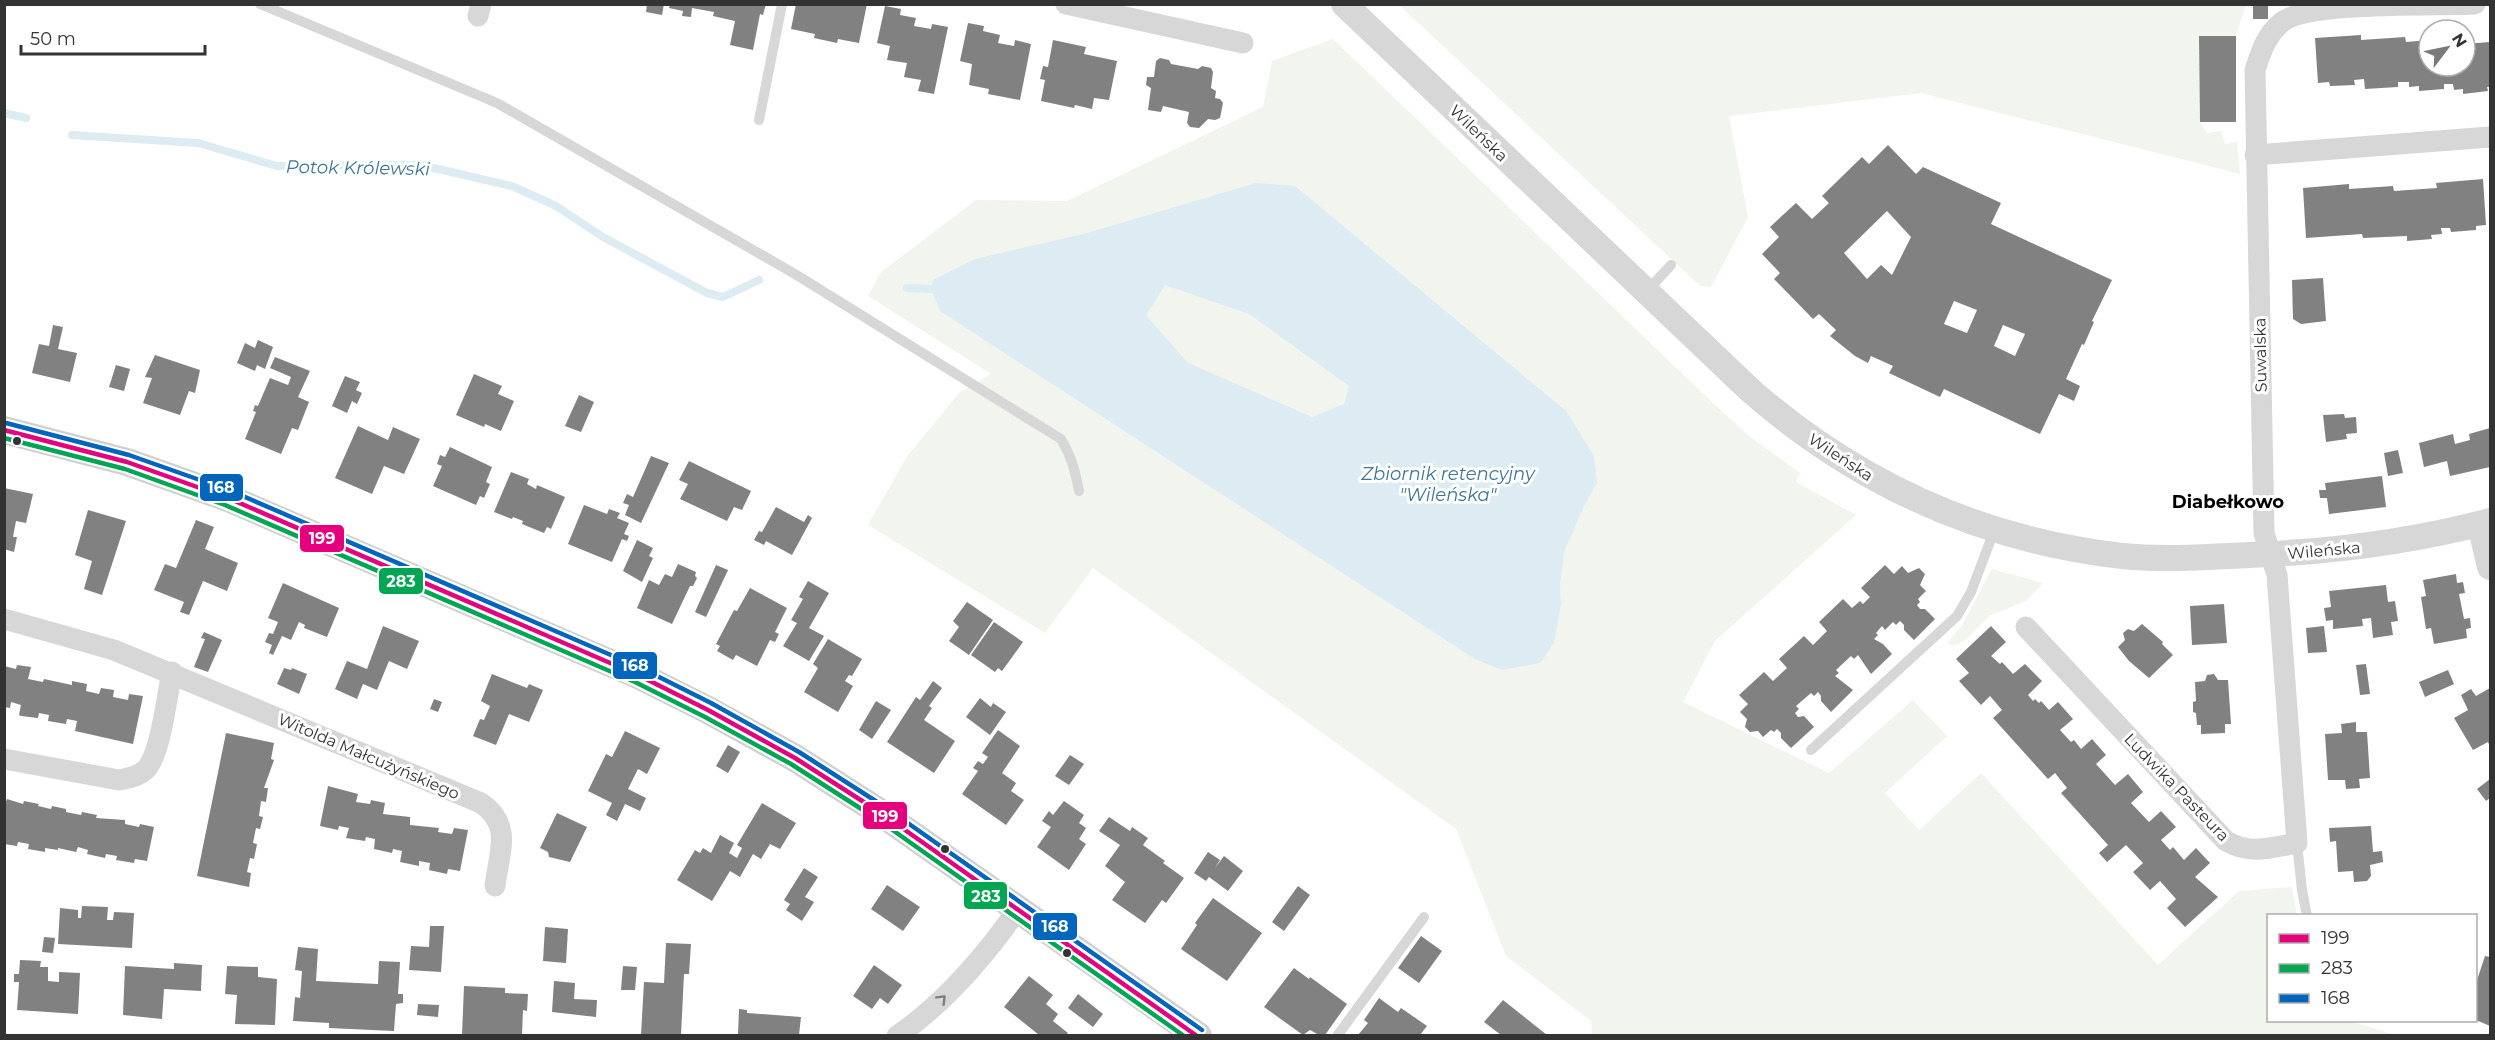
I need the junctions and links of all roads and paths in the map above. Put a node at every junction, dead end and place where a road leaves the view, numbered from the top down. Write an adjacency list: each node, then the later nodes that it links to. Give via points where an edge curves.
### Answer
1 (260, 4): 13 (lane, via 497,103 795,274 1061,439 1076,469)
2 (782, 4): 7 (lane)
3 (1066, 4): 6 (street)
4 (1344, 4): 11 (street, Wileńska)
5 (2475, 4): 9 (street, Suwalska, via 2336,8 2304,12 2282,22 2265,41 2255,70)
6 (1243, 43)
7 (759, 120)
8 (2490, 137): 9 (street)
9 (2255, 154): 16 (street, Suwalska, via 2264,533)
10 (1671, 266): 11 (lane)
11 (1646, 292): 15 (street, Wileńska, via 1774,411 1840,458 1906,495)
12 (4, 430): 25 (main road, via 127,462 228,498 638,675 795,758)
13 (1078, 491)
14 (2485, 523): 16 (street, Wileńska, via 2411,540); 17 (street)
15 (1994, 531): 16 (street, Wileńska, via 2124,556); 21 (lane, via 1971,592 1957,616)
16 (2271, 554): 23 (street, via 2277,575)
17 (2490, 567)
18 (4, 619): 20 (street, Witolda Małcużyńskiego, via 114,650)
19 (2026, 627): 23 (street, Ludwika Pasteura, via 2226,841 2248,850)
20 (172, 672): 22 (street, via 155,752 147,769 134,777 119,780); 24 (street, Witolda Małcużyńskiego, via 481,803 493,811 502,830)
21 (1811, 750)
22 (4, 759)
23 (2297, 843): 26 (lane)
24 (495, 886)
25 (1018, 909): 28 (street, one-way to 25, via 952,989); 29 (main road)
26 (2307, 914)
27 (1424, 917): 30 (lane)
28 (897, 1035)
29 (1198, 1035)
30 (1337, 1035)

